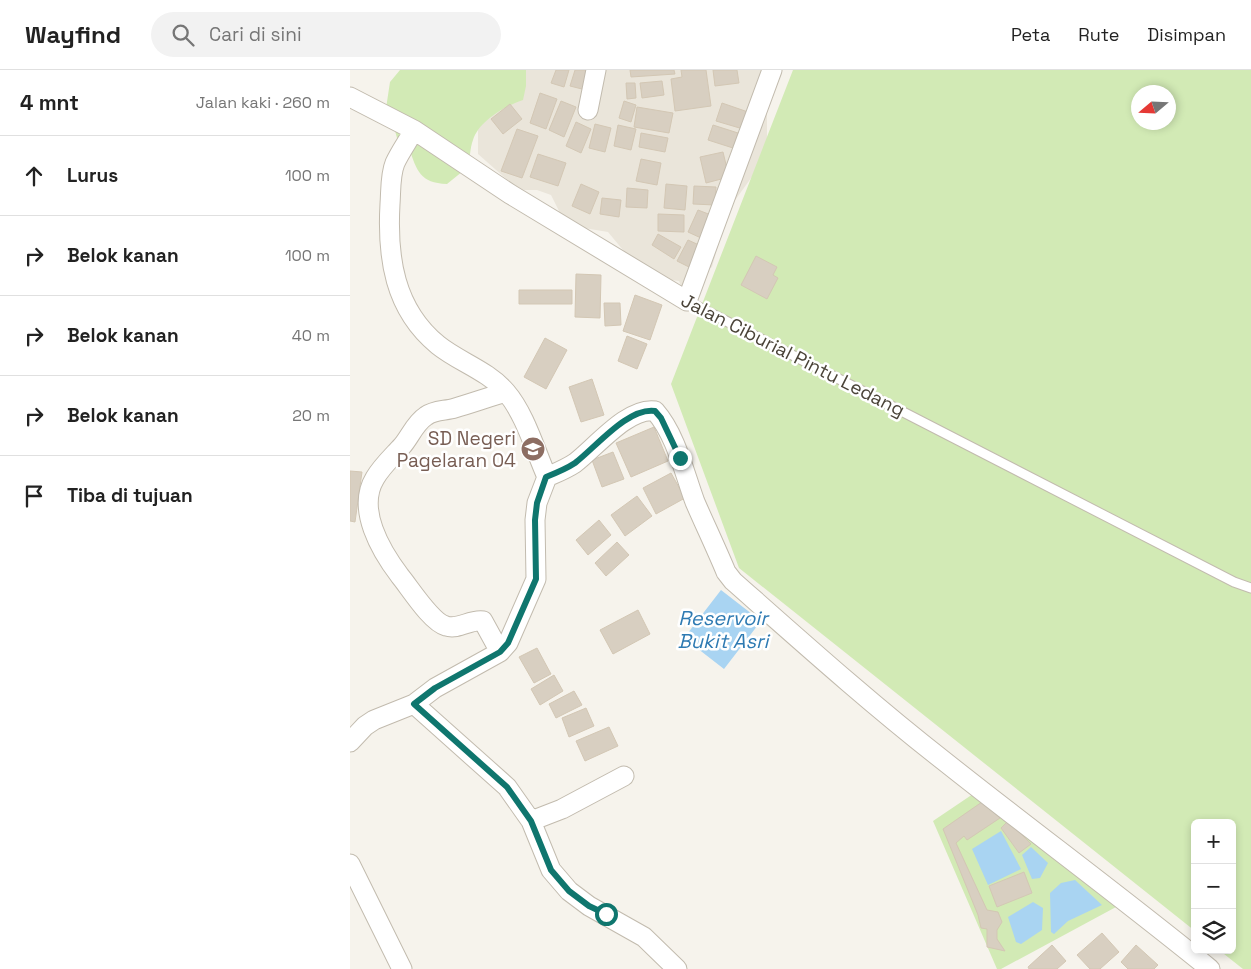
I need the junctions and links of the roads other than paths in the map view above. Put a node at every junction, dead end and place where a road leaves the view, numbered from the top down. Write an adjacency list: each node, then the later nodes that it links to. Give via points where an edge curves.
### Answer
1 (596, 70): 4 (street)
2 (772, 70): 6 (street)
3 (350, 97): 5 (street, Jalan Ciburial Pintu Ledang)
4 (588, 110)
5 (414, 130): 6 (street, Jalan Ciburial Pintu Ledang, via 510,194); 7 (street, via 395,164 390,194 388,236 393,273 403,303 439,346 475,366)
6 (687, 301): 9 (lane, Jalan Ciburial Pintu Ledang)
7 (506, 392): 8 (street, via 521,414); 10 (street, via 436,412 420,420 374,479 368,503 371,526 397,571 430,613 447,627 483,621)
8 (546, 477): 10 (street, via 535,520 536,579 513,632); 18 (street, via 574,463 632,416 646,410 655,411 680,458 726,572 733,581 943,761)
9 (1251, 588)
10 (500, 652): 11 (street, via 435,688)
11 (414, 704): 12 (street, via 374,720); 14 (street, via 507,787)
12 (350, 742)
13 (624, 776): 14 (street)
14 (531, 821): 17 (street, via 551,870 569,891 644,937)
15 (350, 864): 16 (street)
16 (402, 969)
17 (677, 969)
18 (1210, 969)

